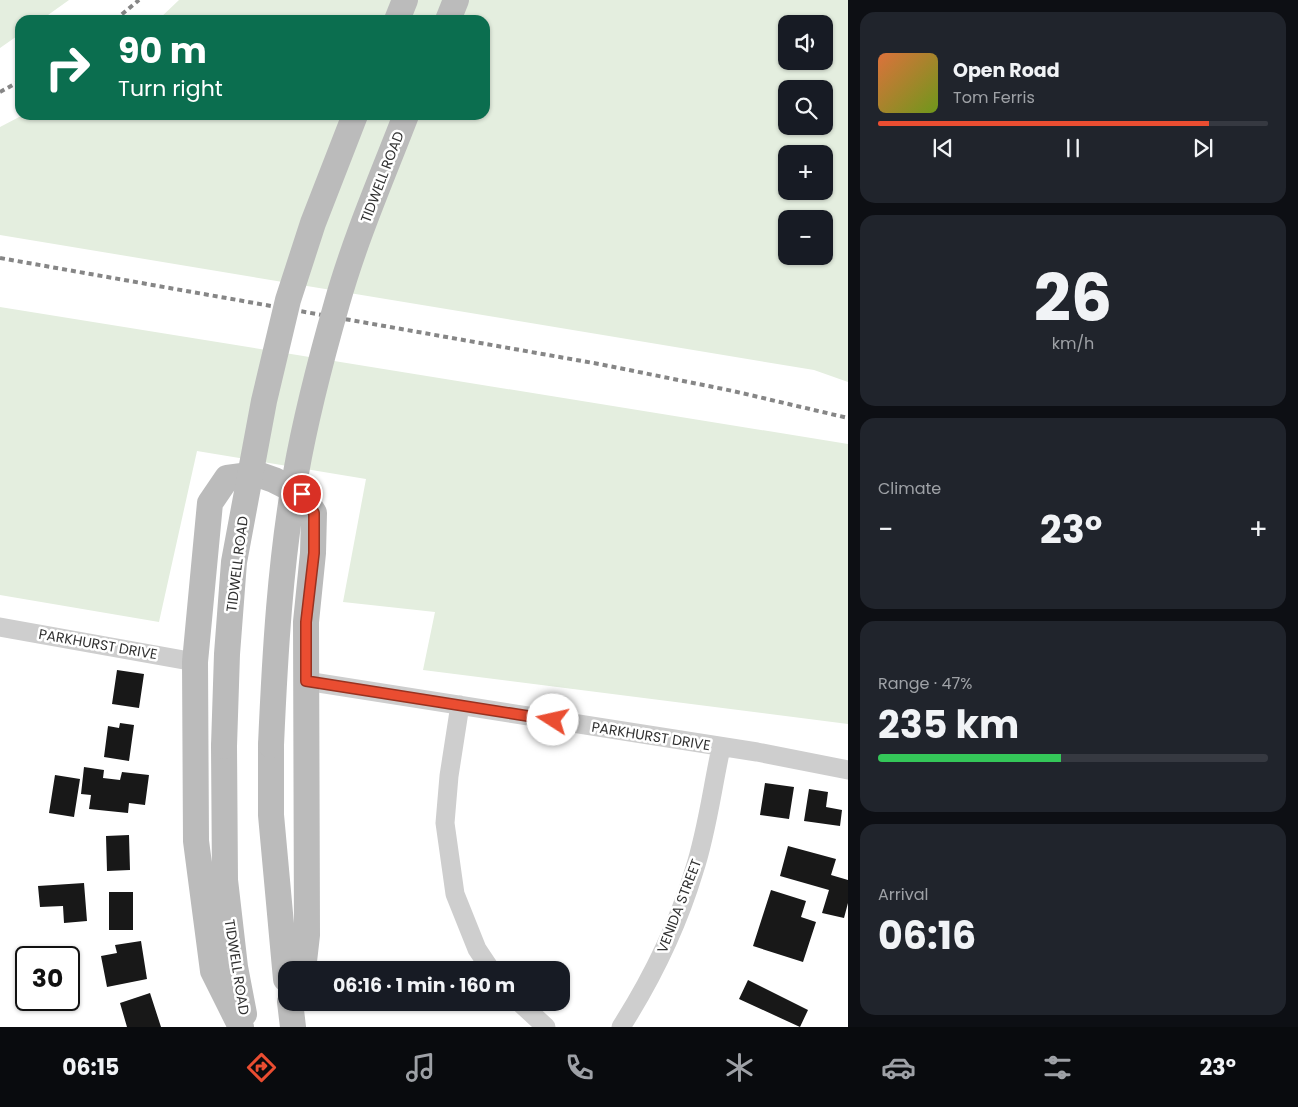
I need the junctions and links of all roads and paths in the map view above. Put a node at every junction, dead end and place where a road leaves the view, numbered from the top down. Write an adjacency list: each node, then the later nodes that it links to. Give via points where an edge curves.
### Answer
1 (405, 0): 3 (main road)
2 (456, 0): 4 (main road)
3 (398, 15)
4 (450, 15)
5 (354, 120): 20 (main road, TIDWELL ROAD, bridge, via 313,223 291,292 264,400 234,562 226,654 226,880 235,967)
6 (404, 120): 13 (main road, TIDWELL ROAD, bridge, via 337,302 298,464 285,548 271,745 271,815)
7 (0, 627): 8 (street, PARKHURST DRIVE)
8 (195, 662): 9 (main road, via 210,503 227,478 257,474 302,494 314,513 314,553 306,622); 19 (main road, via 196,842 213,971)
9 (306, 681): 10 (street, PARKHURST DRIVE); 14 (main road, via 307,935)
10 (460, 704): 11 (street, PARKHURST DRIVE); 15 (street, via 445,823 455,894)
11 (721, 748): 12 (street, PARKHURST DRIVE); 23 (street, VENIDA STREET, via 694,872 655,969)
12 (848, 770)
13 (284, 961)
14 (304, 961)
15 (485, 961)
16 (292, 1011): 21 (main road)
17 (298, 1011): 21 (main road)
18 (528, 1011): 22 (street)
19 (241, 1027)
20 (247, 1027)
21 (295, 1027)
22 (546, 1027)
23 (621, 1027)

